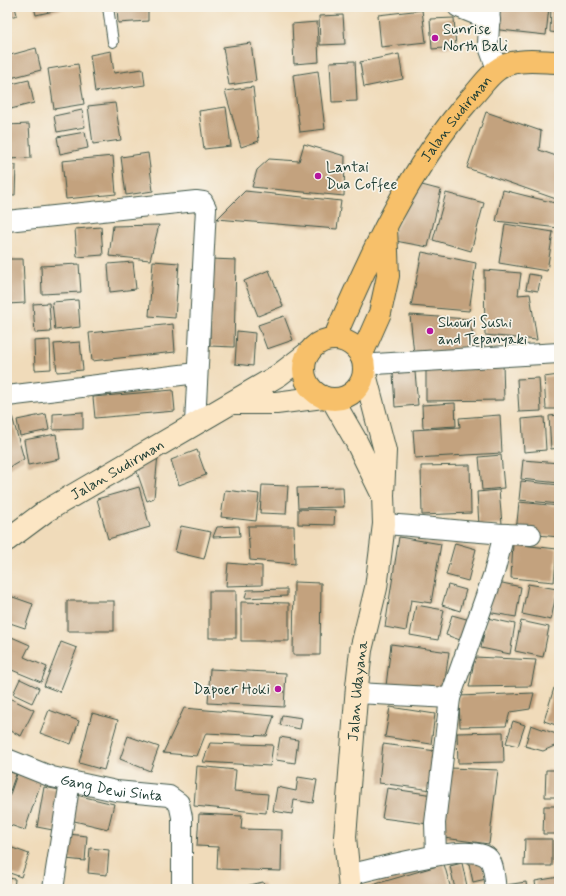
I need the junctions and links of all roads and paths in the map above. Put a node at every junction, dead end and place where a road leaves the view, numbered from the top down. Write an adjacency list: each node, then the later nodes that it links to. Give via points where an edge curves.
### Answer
1 (108, 7): 4 (lane)
2 (458, 7): 3 (street)
3 (490, 13): 6 (street, via 488,44)
4 (113, 42)
5 (559, 62): 6 (main road, Jalan Sudirman, via 517,62)
6 (497, 69): 8 (main road, Jalan Sudirman, via 455,117 423,163)
7 (7, 221): 13 (street, via 203,202 206,208)
8 (386, 226): 9 (main road, Jalan Sudirman); 12 (main road, via 388,276)
9 (334, 339): 10 (main road, via 320,343); 12 (main road, via 345,341 354,347)
10 (309, 352): 15 (main road, via 304,369 305,378 309,386); 16 (street, Jalan Sudirman, via 279,375)
11 (559, 353): 12 (street)
12 (365, 363): 15 (main road, via 362,379 354,391 342,398); 18 (street, Jalan Udayana, via 385,450)
13 (197, 372): 14 (street); 17 (street)
14 (7, 396)
15 (328, 398): 16 (street, via 276,403); 18 (street, Jalan Udayana, via 355,439)
16 (230, 403): 17 (street, Jalan Sudirman)
17 (195, 424): 22 (street, Jalan Sudirman, via 46,512)
18 (383, 495): 19 (street, Jalan Udayana)
19 (384, 524): 20 (street); 23 (street, Jalan Udayana, via 376,588 362,650)
20 (504, 534): 21 (street); 24 (street, via 494,573)
21 (531, 535)
22 (7, 540)
23 (357, 693): 24 (street); 28 (street, Jalan Udayana, via 345,837)
24 (450, 698): 27 (street, via 435,823)
25 (7, 760): 26 (street, Gang Dewi Sinta)
26 (70, 781): 29 (street); 30 (street, Gang Dewi Sinta, via 116,791 169,796 179,803 182,817)
27 (436, 855): 28 (street); 31 (street, via 472,852 483,854 491,863)
28 (349, 882)
29 (53, 889)
30 (184, 889)
31 (496, 889)

